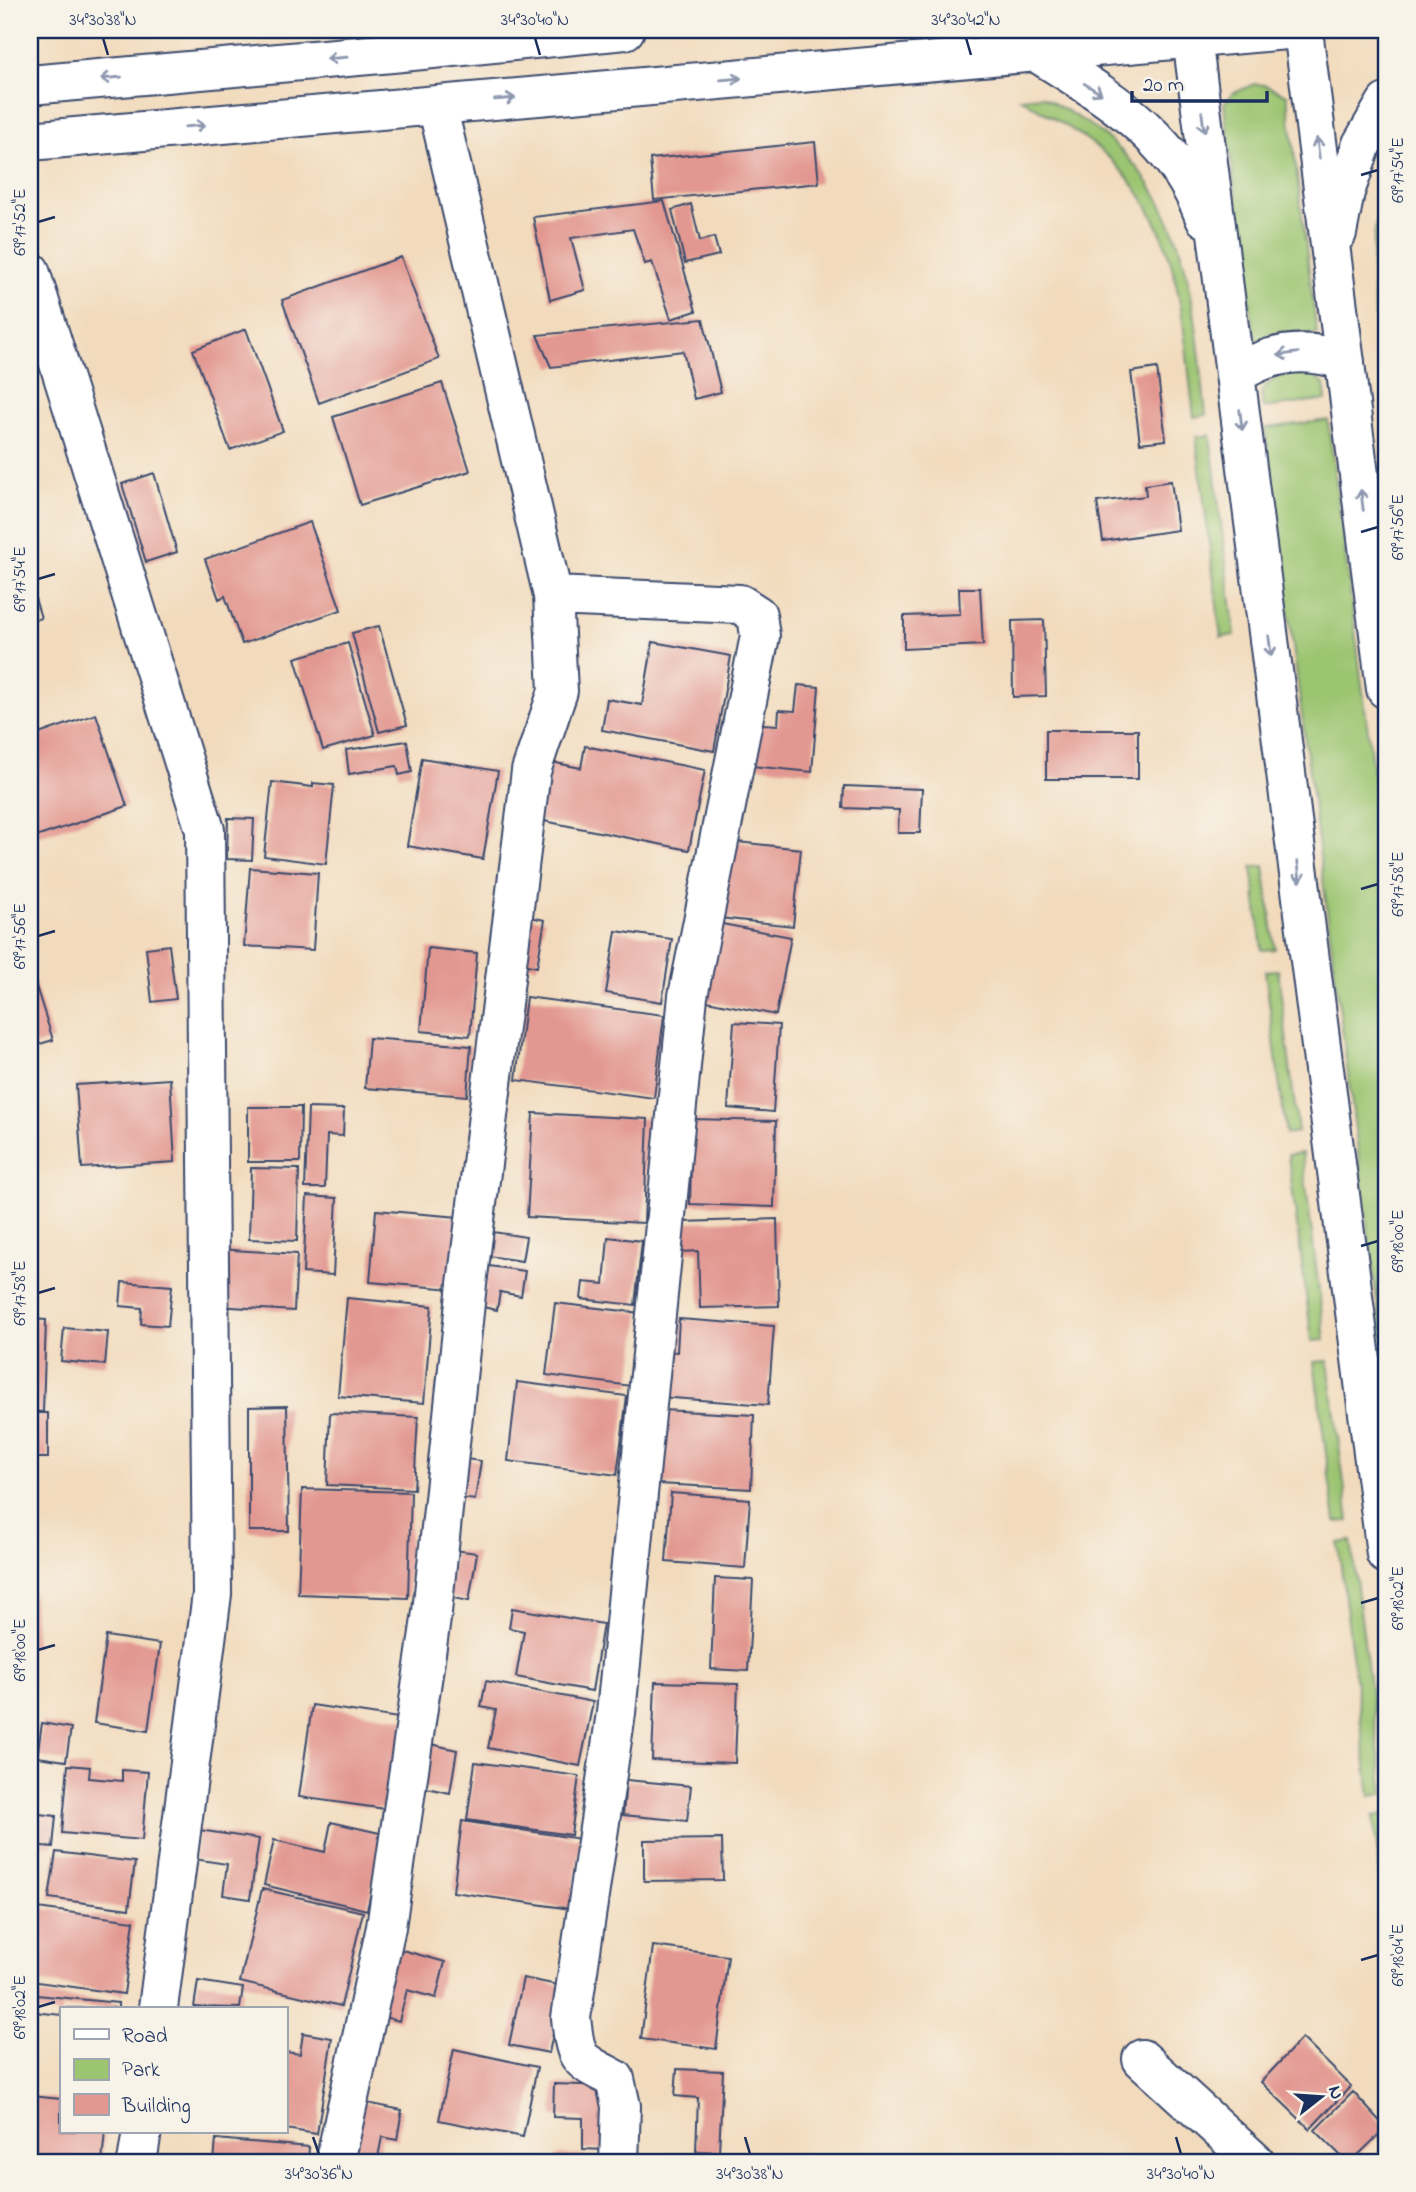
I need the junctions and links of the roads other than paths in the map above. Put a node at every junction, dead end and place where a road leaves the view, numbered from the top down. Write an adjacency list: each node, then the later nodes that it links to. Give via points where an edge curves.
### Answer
1 (625, 30): 5 (street)
2 (1287, 30): 4 (street)
3 (1303, 30): 13 (street, one-way to 3)
4 (1192, 34): 6 (street); 12 (street, one-way to 12)
5 (388, 42): 7 (street, one-way to 7)
6 (1036, 52): 9 (street, one-way to 6); 12 (street, one-way to 12, via 1121,106 1154,136 1197,197)
7 (30, 85)
8 (1386, 103): 13 (street, via 1362,144 1345,192 1335,243)
9 (437, 105): 10 (street, one-way to 9); 16 (street)
10 (30, 141)
11 (30, 271): 19 (street, via 205,831 212,1594)
12 (1223, 280): 15 (street)
13 (1335, 287): 14 (street)
14 (1345, 361): 15 (street, one-way to 15, via 1288,353 1260,360); 17 (street, one-way to 14)
15 (1235, 375): 18 (street, one-way to 18)
16 (553, 596): 23 (street, via 558,691 531,771 467,1284 432,1612 386,1927); 24 (street, via 740,604 757,615 760,636 688,996 616,1713 571,2018 574,2050 584,2063 615,2080 621,2106)
17 (1386, 690)
18 (1386, 1554)
19 (158, 2007)
20 (1142, 2059): 25 (street)
21 (142, 2132): 22 (street)
22 (137, 2162)
23 (335, 2162)
24 (619, 2162)
25 (1255, 2162)

